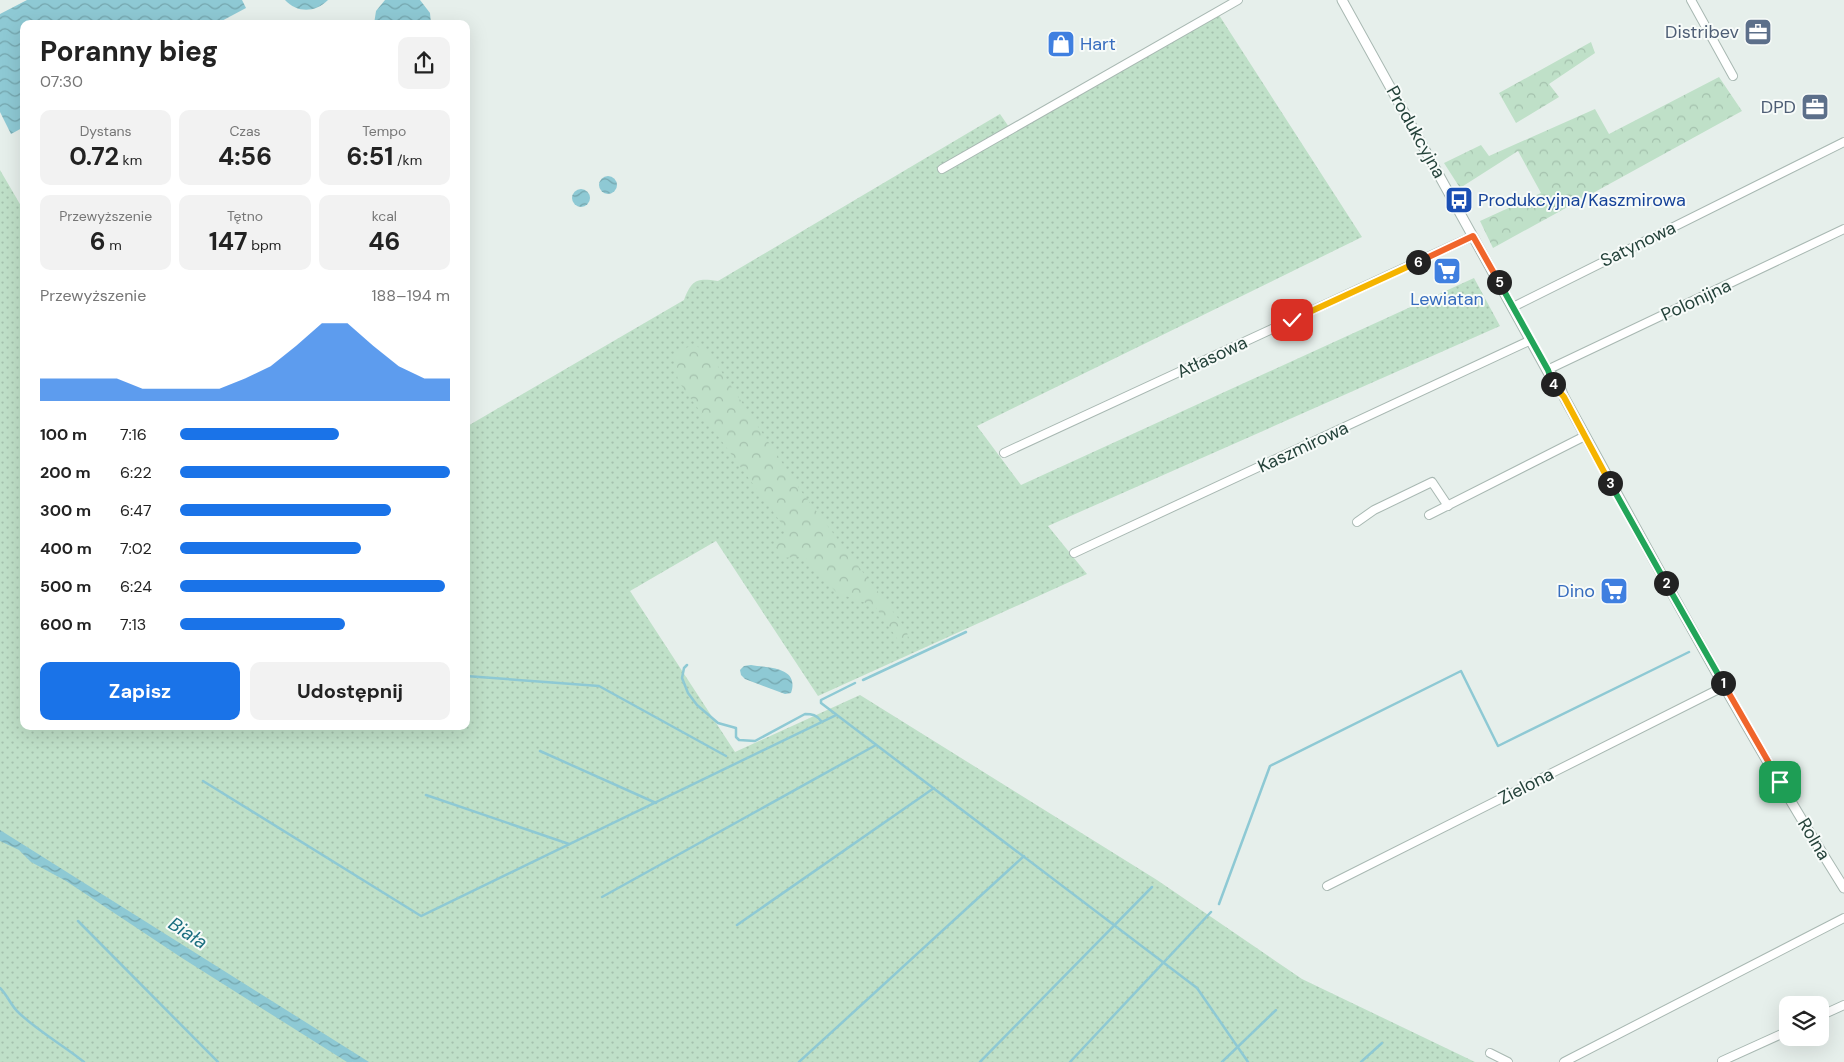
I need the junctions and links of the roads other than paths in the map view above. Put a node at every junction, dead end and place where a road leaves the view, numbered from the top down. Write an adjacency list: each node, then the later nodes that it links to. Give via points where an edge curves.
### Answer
1 (1238, 0): 6 (street)
2 (1342, 0): 8 (street, Produkcyjna)
3 (1691, 0): 4 (street)
4 (1733, 76)
5 (1844, 142): 9 (street, Satynowa)
6 (942, 169)
7 (1844, 229): 11 (street, Polonijna)
8 (1473, 236): 9 (street, Produkcyjna); 13 (street, Atłasowa)
9 (1513, 306): 10 (street, Produkcyjna)
10 (1531, 340): 11 (street, Produkcyjna); 17 (street, Kaszmirowa)
11 (1548, 370): 12 (street, Rolna, via 1557,380)
12 (1585, 436): 14 (street); 18 (street, Rolna)
13 (1004, 453)
14 (1448, 506): 15 (street); 16 (street, via 1432,482 1374,510)
15 (1429, 515)
16 (1357, 522)
17 (1074, 553)
18 (1725, 686): 19 (street, Zielona); 20 (street, Rolna)
19 (1327, 886)
20 (1844, 888)
21 (1844, 918): 28 (street)
22 (1844, 1005): 23 (street)
23 (1829, 1012)
24 (1779, 1035): 26 (street)
25 (1490, 1053): 27 (street)
26 (1722, 1061)
27 (1508, 1062)
28 (1564, 1062)

